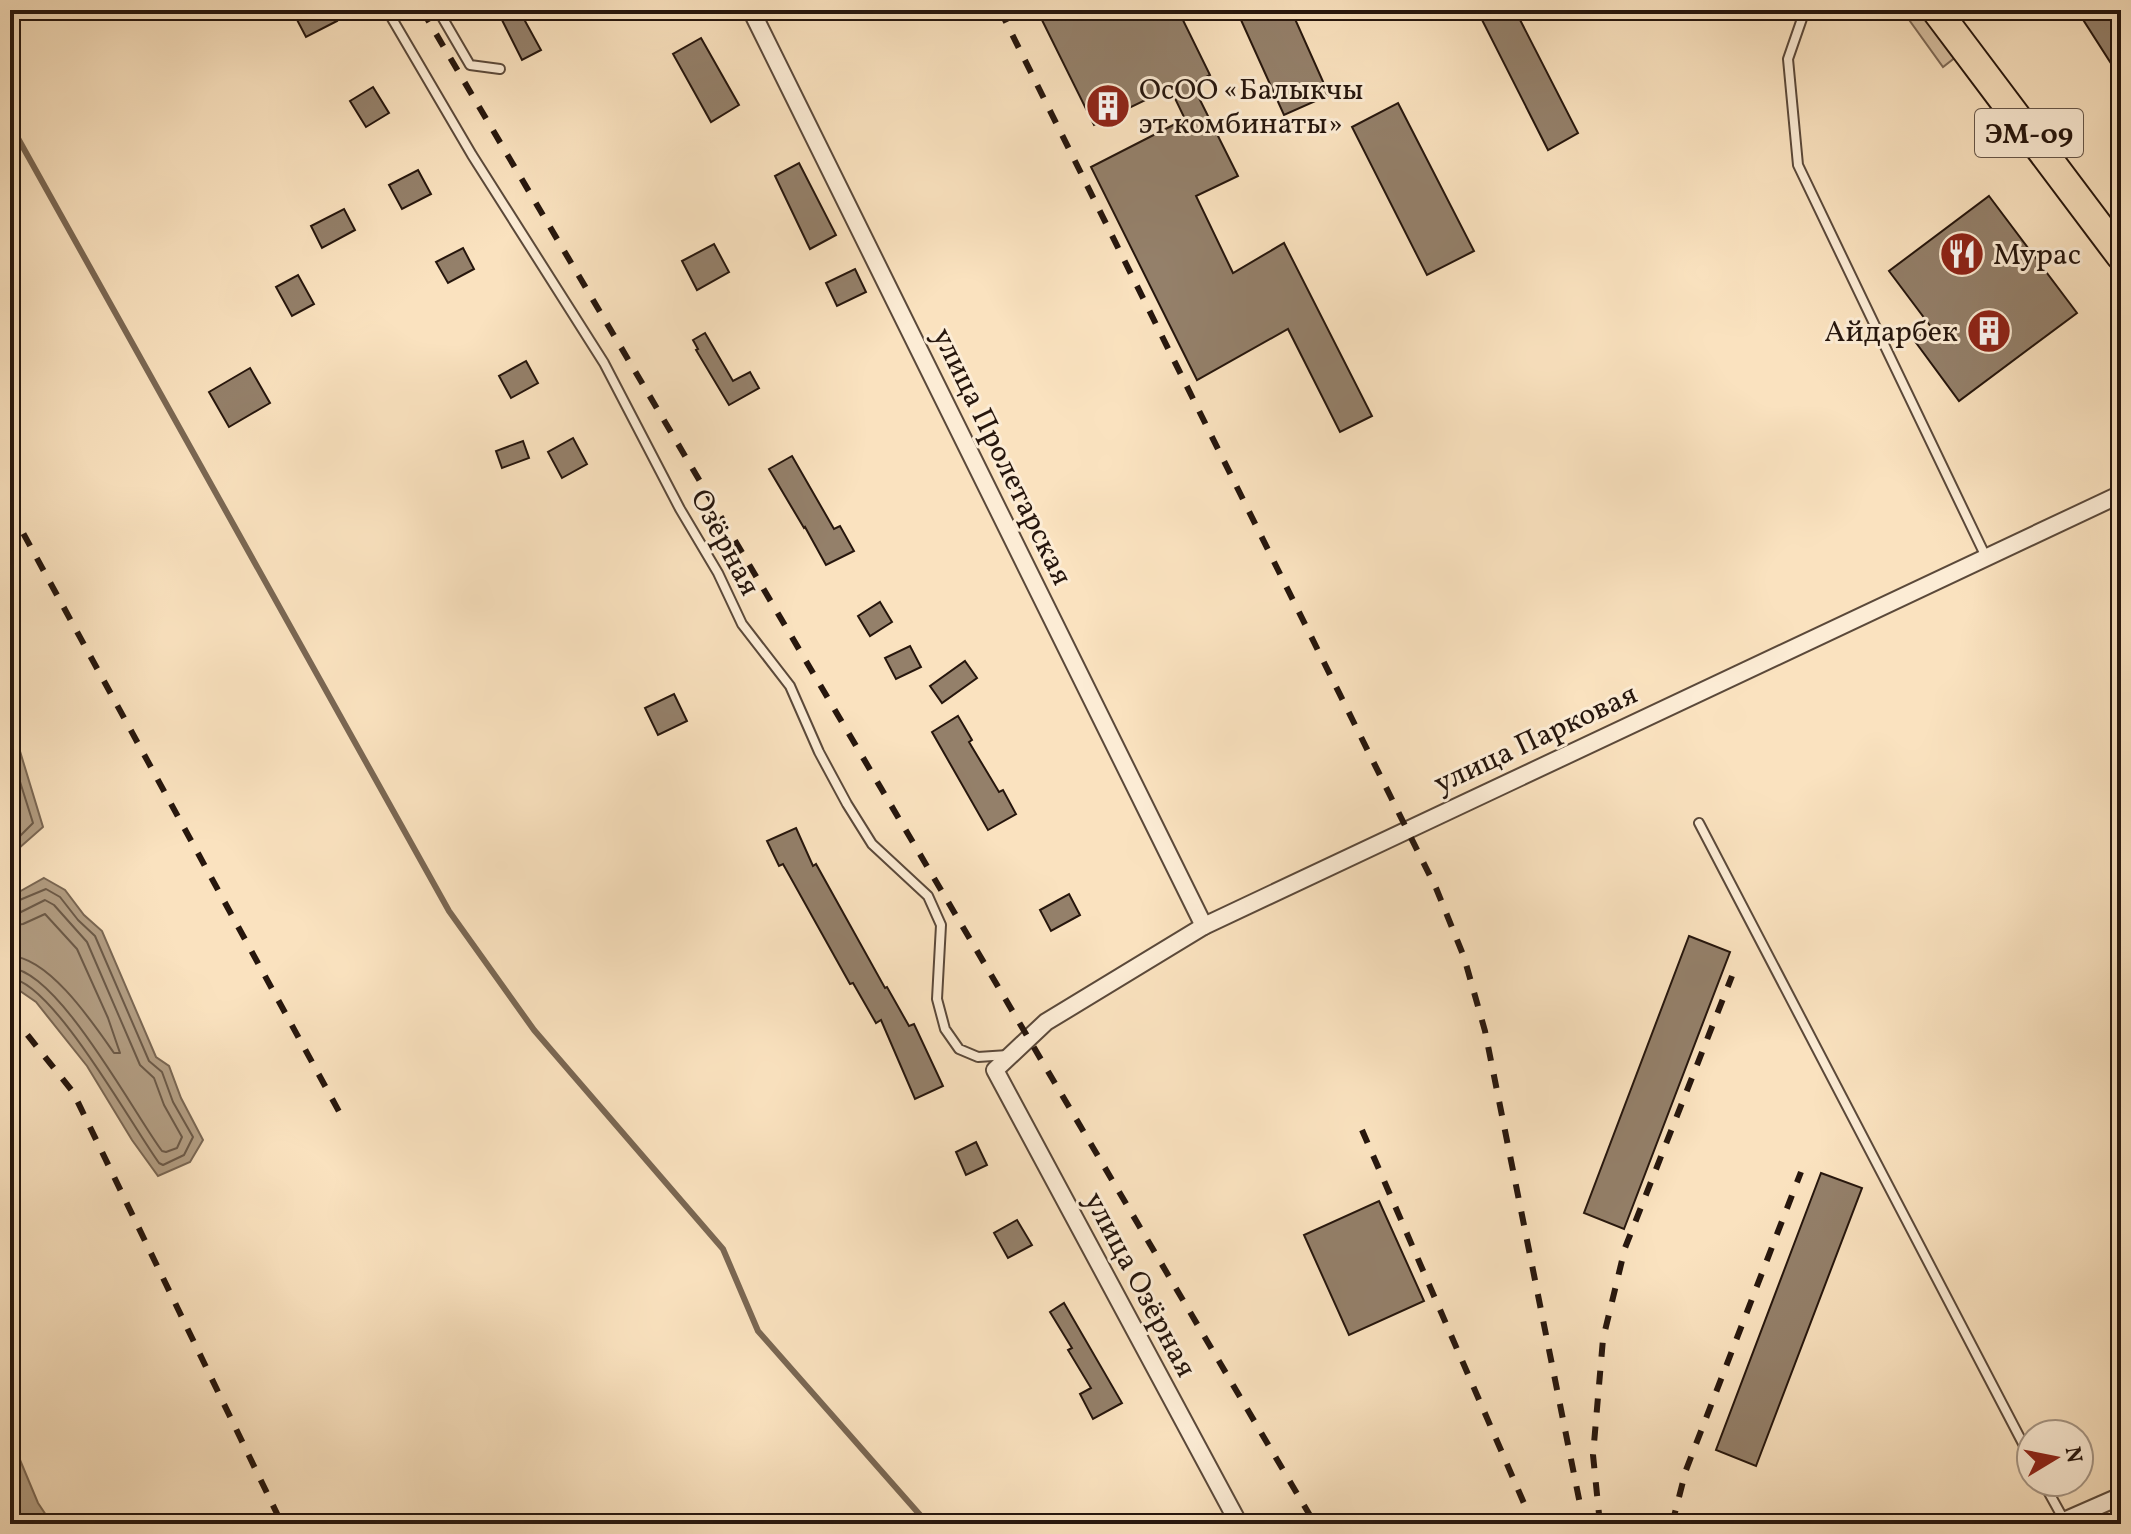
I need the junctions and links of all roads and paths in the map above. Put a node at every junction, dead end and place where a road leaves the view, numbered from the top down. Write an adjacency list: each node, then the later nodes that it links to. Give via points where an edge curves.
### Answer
1 (387, 10): 12 (lane, Озёрная, via 604,363 742,624 790,686 847,804 872,844 928,896 941,925 937,999 945,1029 959,1049 978,1057)
2 (438, 10): 6 (lane, via 470,65)
3 (751, 10): 11 (street, улица Пролетарская)
4 (1805, 10): 9 (lane, via 1788,59 1798,165)
5 (1936, 10): 7 (highway, ЭМ-09)
6 (500, 69)
7 (2121, 256)
8 (2121, 494): 9 (street, улица Парковая)
9 (1986, 557): 11 (street, улица Парковая)
10 (1699, 823): 14 (lane)
11 (1204, 926): 12 (street, улица Парковая, via 1046,1022)
12 (1012, 1055): 13 (street, улица Парковая)
13 (995, 1070): 18 (street, улица Озёрная)
14 (2015, 1428)
15 (2121, 1496): 17 (street)
16 (2050, 1498): 17 (lane)
17 (2061, 1523)
18 (1239, 1524)

